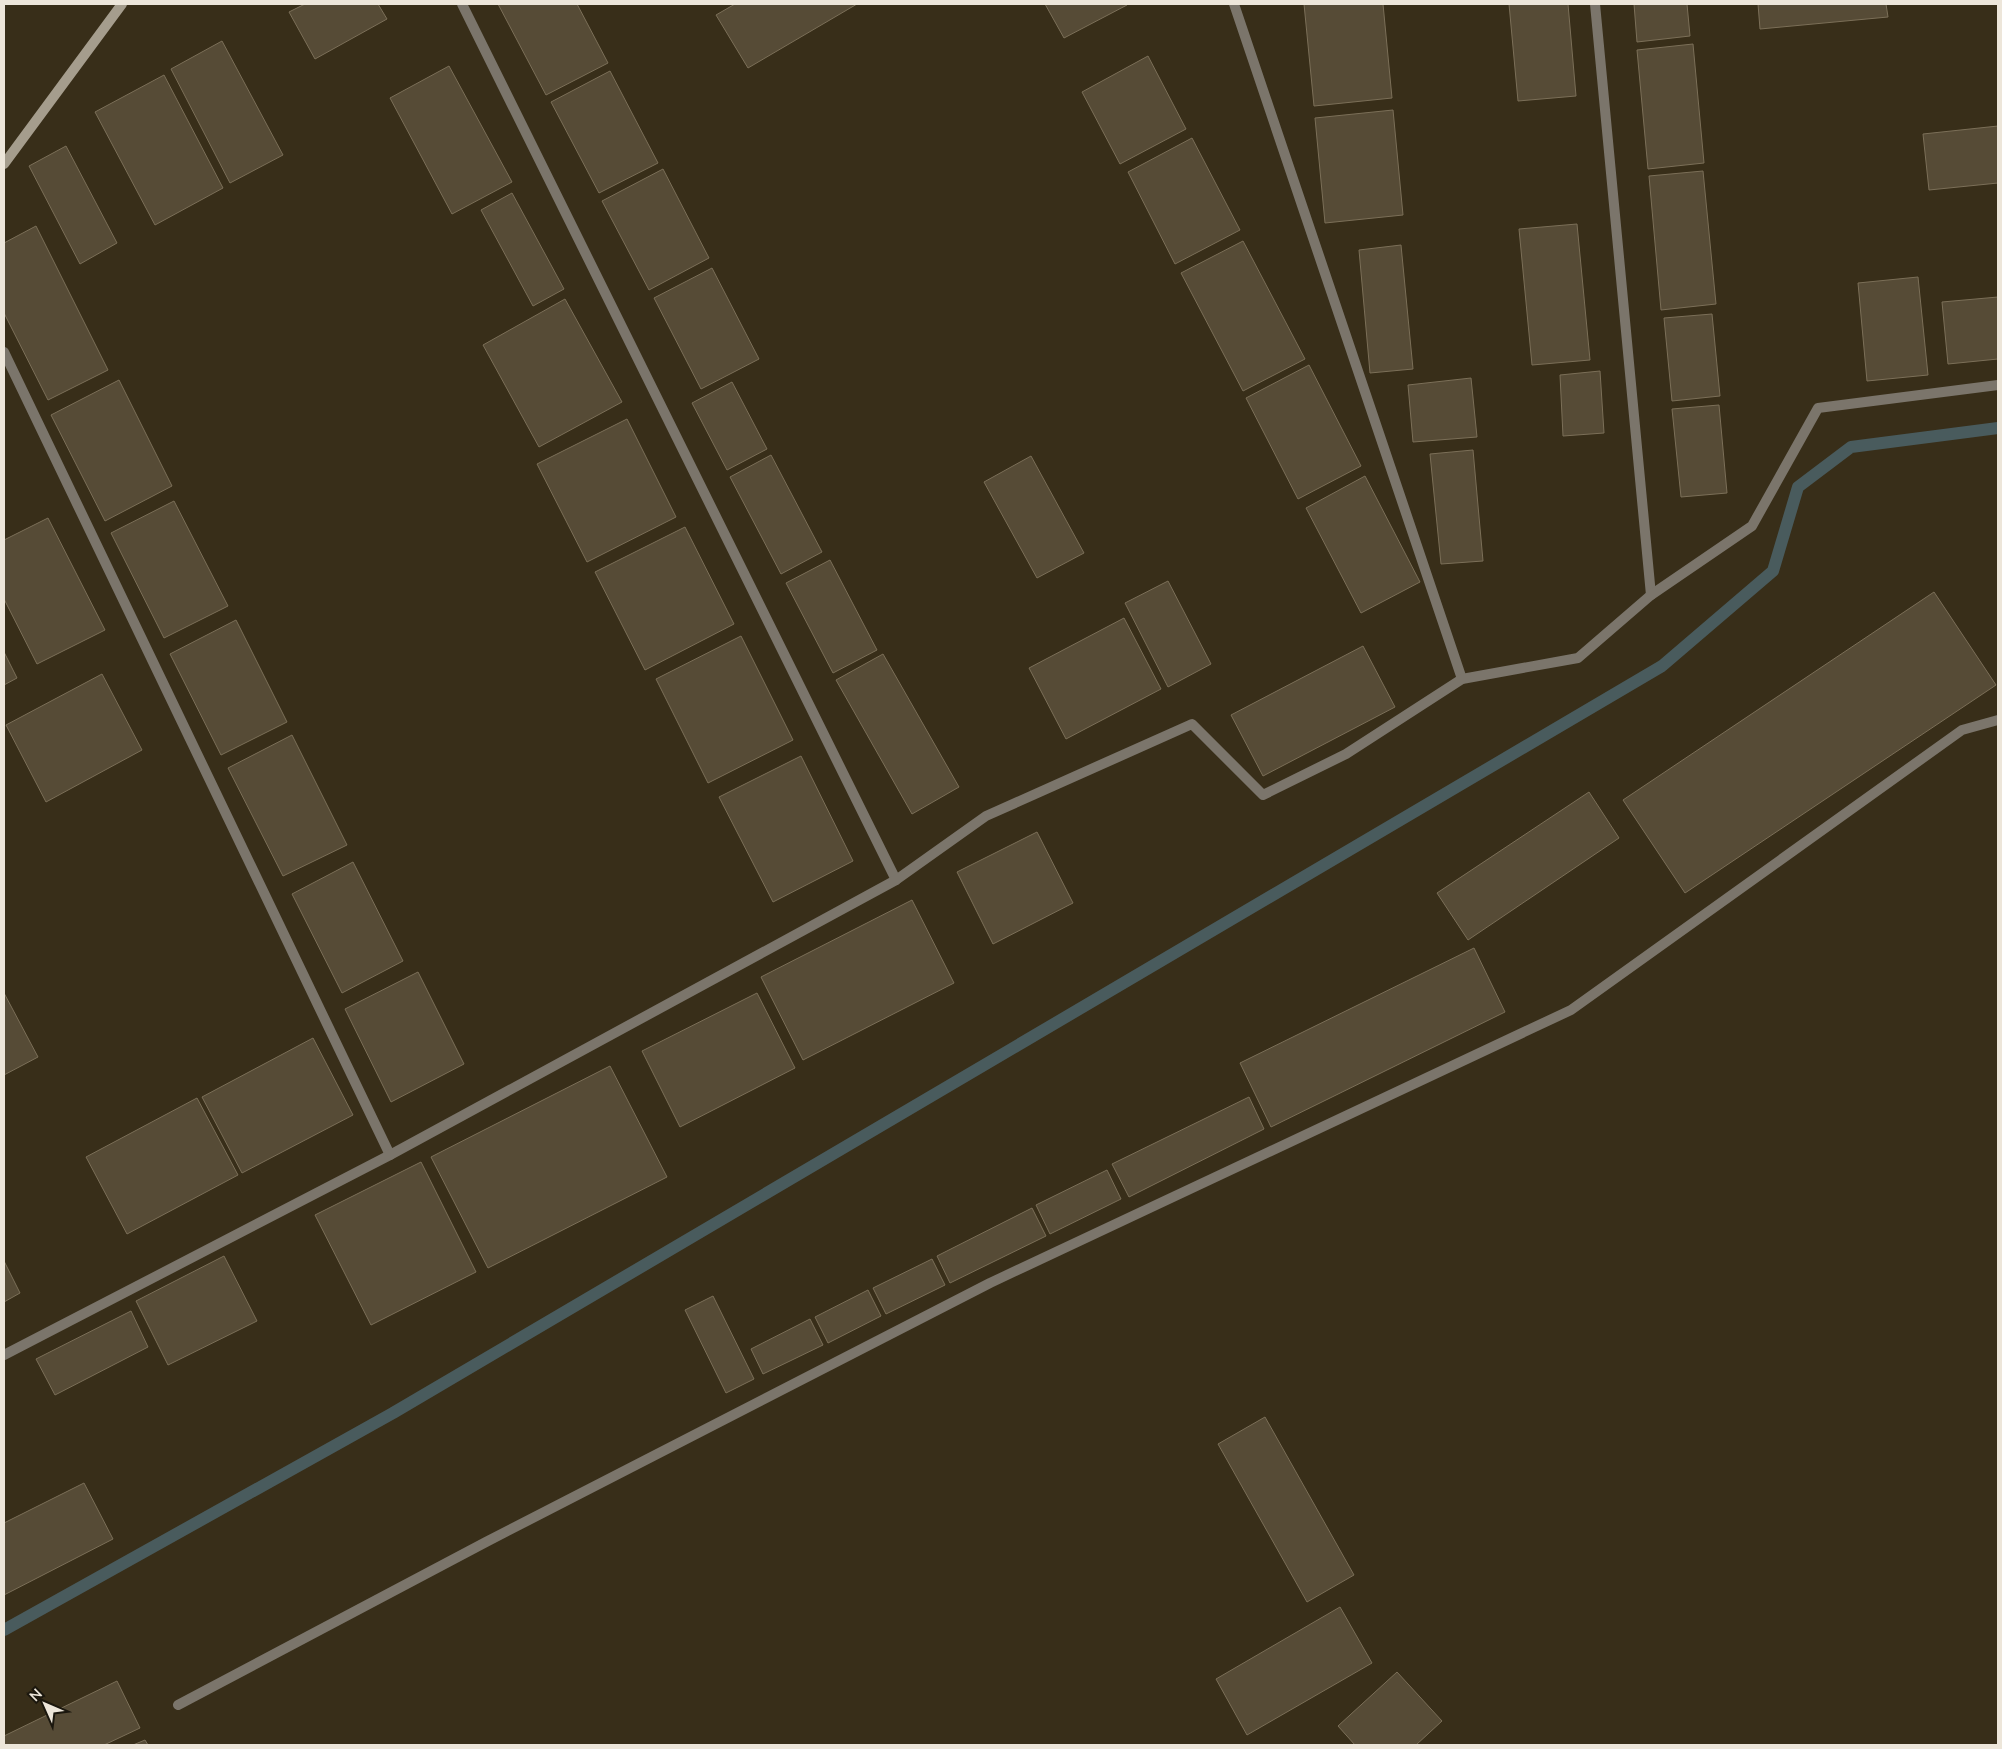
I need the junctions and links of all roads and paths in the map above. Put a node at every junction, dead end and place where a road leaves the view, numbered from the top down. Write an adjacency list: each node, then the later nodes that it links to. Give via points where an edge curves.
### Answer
1 (122, 4): 5 (street)
2 (462, 4): 11 (street)
3 (1234, 4): 9 (street)
4 (1595, 4): 8 (street)
5 (4, 164)
6 (4, 352): 12 (street)
7 (1998, 385): 8 (street, via 1818,408 1752,526)
8 (1651, 595): 9 (street, via 1578,658)
9 (1462, 679): 11 (street, via 1346,754 1263,795 1192,724 986,816)
10 (1998, 720): 14 (street, via 1962,730 1571,1010 990,1283 486,1542)
11 (896, 880): 12 (street)
12 (390, 1155): 13 (street)
13 (4, 1355)
14 (178, 1705)

